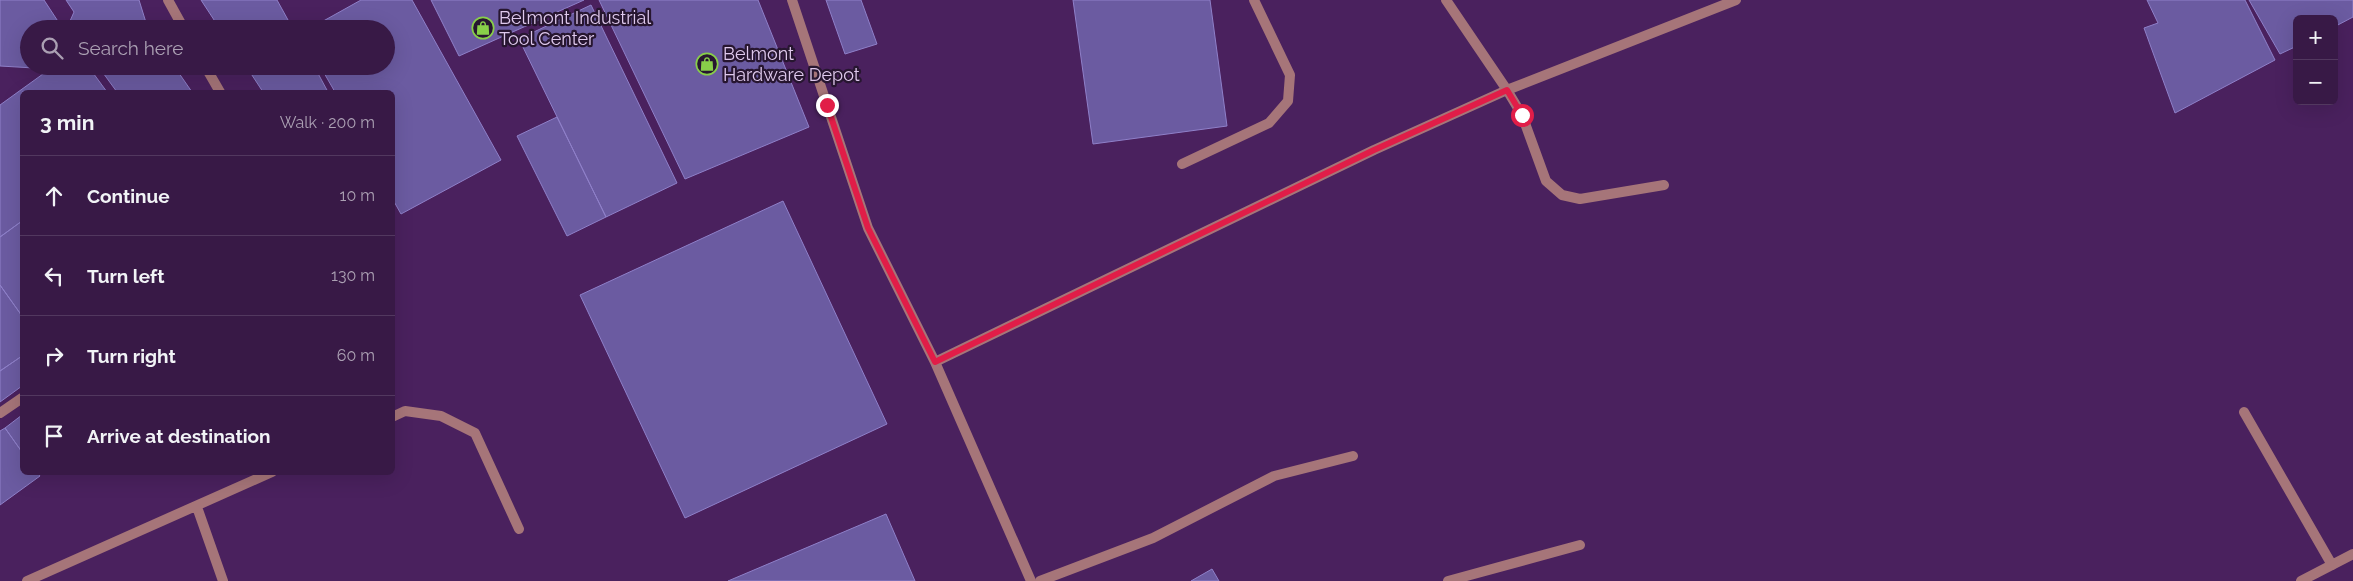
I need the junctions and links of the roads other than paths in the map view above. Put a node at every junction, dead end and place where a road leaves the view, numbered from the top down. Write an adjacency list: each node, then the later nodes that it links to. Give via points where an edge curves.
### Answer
1 (168, 0): 6 (street)
2 (792, 0): 12 (street, via 868,228)
3 (1254, 0): 10 (street, via 1290,75 1288,101 1269,123)
4 (1446, 0): 9 (street)
5 (1736, 0): 9 (street)
6 (179, 20)
7 (210, 75): 8 (street)
8 (219, 90)
9 (1507, 90): 11 (street, via 1522,115 1546,181 1562,195 1580,199); 12 (street, via 1374,150)
10 (1182, 164)
11 (1664, 185)
12 (935, 362): 26 (street)
13 (20, 399): 15 (street)
14 (2244, 412): 23 (street)
15 (0, 413)
16 (395, 416): 20 (street, via 406,411 441,416 475,433)
17 (1353, 456): 27 (street, via 1274,476 1153,538)
18 (266, 475): 19 (street)
19 (197, 507): 24 (street); 25 (street)
20 (518, 529)
21 (1580, 544): 28 (street)
22 (2353, 554): 23 (street)
23 (2332, 565): 29 (street)
24 (27, 581)
25 (223, 581)
26 (1030, 581)
27 (1040, 581)
28 (1448, 581)
29 (2301, 581)

